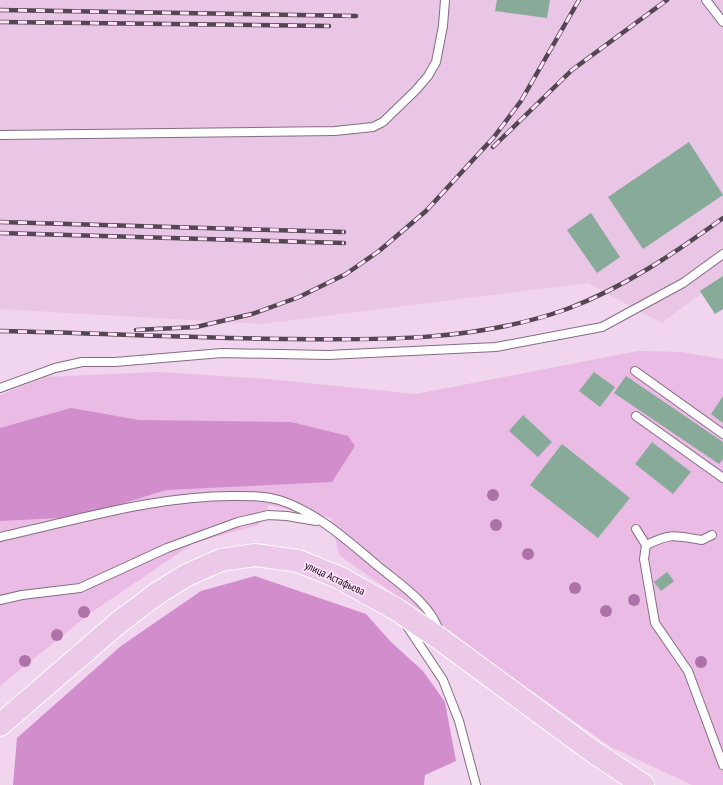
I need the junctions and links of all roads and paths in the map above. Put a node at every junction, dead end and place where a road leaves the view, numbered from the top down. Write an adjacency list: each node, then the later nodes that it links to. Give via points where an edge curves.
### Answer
1 (445, 0): 4 (lane, via 436,62 416,90 392,114 373,127 335,131)
2 (706, 0): 3 (lane)
3 (723, 22)
4 (0, 135)
5 (723, 254): 7 (lane, via 683,283 602,327 496,347 328,355 222,353 115,362 82,362 55,368)
6 (635, 371): 9 (lane)
7 (0, 388)
8 (636, 416): 10 (lane)
9 (723, 434)
10 (723, 478)
11 (326, 523): 14 (lane, via 274,499 208,496 142,506); 16 (lane, via 268,515 238,522 167,548 80,588); 18 (lane, via 418,599 438,626)
12 (636, 529): 15 (lane)
13 (712, 535): 15 (lane, via 702,540 676,535)
14 (0, 537)
15 (646, 545): 20 (lane, via 644,559 655,623 688,671)
16 (0, 600)
17 (396, 609): 18 (main road, улица Астафьева); 19 (main road, улица Астафьева, via 338,577 298,560 255,555 221,560 187,575 118,622); 21 (lane, via 443,680 458,720)
18 (440, 639): 22 (main road, улица Астафьева, via 595,753)
19 (2, 721)
20 (723, 765)
21 (476, 785)
22 (643, 785)

